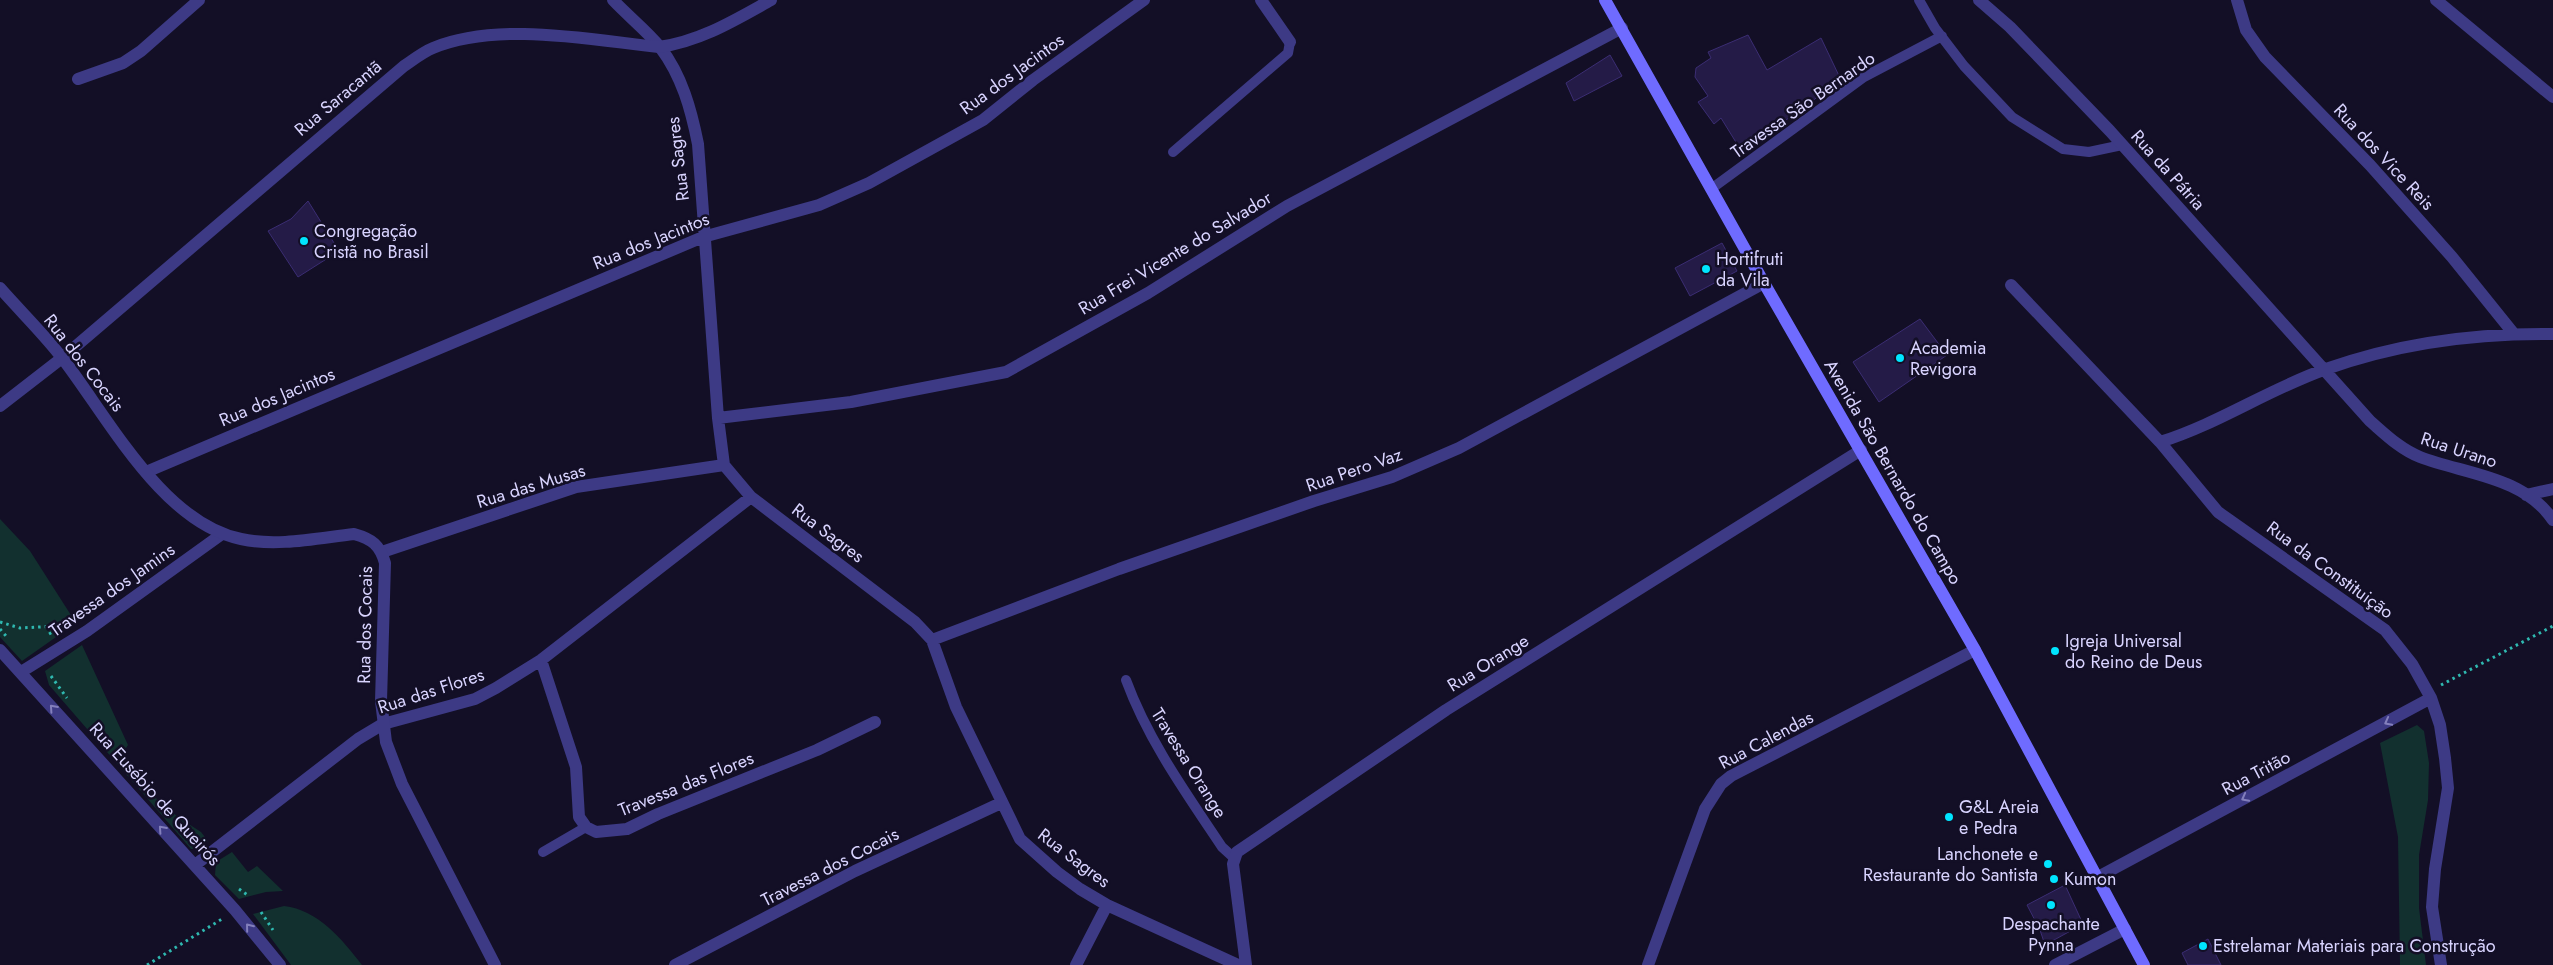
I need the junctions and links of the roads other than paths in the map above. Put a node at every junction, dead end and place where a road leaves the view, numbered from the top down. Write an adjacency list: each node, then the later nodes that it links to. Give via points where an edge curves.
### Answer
1 (199, 0): 15 (street, via 124,63)
2 (613, 0): 14 (street, Rua Sagres)
3 (771, 0): 14 (street, Rua Saracantã, via 713,32 681,44)
4 (1144, 0): 20 (street, Rua dos Jacintos, via 1033,80 984,120 918,157 819,205)
5 (1261, 0): 13 (street)
6 (1605, 0): 11 (main road, Avenida São Bernardo do Campo)
7 (1919, 0): 12 (lane)
8 (1979, 0): 17 (street, Rua da Pátria, via 2010,27)
9 (2237, 0): 24 (street, Rua dos Vice Reis, via 2246,30 2265,56 2370,165 2452,257)
10 (2436, 0): 16 (street)
11 (1622, 28): 19 (main road, Avenida São Bernardo do Campo); 29 (street, Rua Frei Vicente do Salvador, via 1287,206 1148,293 1006,372 851,402)
12 (1942, 36): 17 (lane, via 1964,66 2012,117 2063,149 2089,152); 19 (lane, Travessa São Bernardo, via 1864,77)
13 (1290, 42): 18 (lane, via 1288,53)
14 (660, 47): 20 (street, Rua Sagres, via 684,89 692,114 698,144); 26 (street, Rua Saracantã, via 491,34 432,48 404,66 358,104)
15 (78, 79)
16 (2553, 97)
17 (2122, 145): 27 (street, Rua da Pátria)
18 (1172, 152)
19 (1711, 189): 21 (main road, Avenida São Bernardo do Campo)
20 (703, 237): 29 (street, Rua Sagres); 33 (street, Rua dos Jacintos)
21 (1764, 283): 31 (main road, Avenida São Bernardo do Campo); 40 (street, Rua Pero Vaz, via 1460,448 1400,474 1119,569)
22 (2011, 285): 30 (street, Rua da Constituição)
23 (0, 288): 26 (street, Rua dos Cocais)
24 (2514, 334): 25 (street); 27 (street, via 2453,338 2389,350)
25 (2553, 334)
26 (62, 358): 28 (street, Rua Saracantã); 33 (street, Rua dos Cocais)
27 (2325, 369): 30 (street, via 2186,434); 35 (street, Rua Urano, via 2370,421 2401,447 2420,457 2491,477)
28 (0, 406)
29 (718, 418): 32 (street, Rua Sagres)
30 (2160, 442): 46 (street, Rua da Constituição, via 2218,512 2385,630 2412,664)
31 (1861, 450): 42 (main road, Avenida São Bernardo do Campo); 52 (street, Rua Orange, via 1446,710 1250,842)
32 (724, 465): 36 (street, Rua Sagres); 39 (street, Rua das Musas, via 576,487)
33 (146, 472): 38 (street, Rua dos Cocais, via 193,520)
34 (2553, 489): 35 (street)
35 (2526, 495): 37 (street, Rua Urano)
36 (751, 497): 40 (street, Rua Sagres, via 915,622); 43 (street, Rua das Flores)
37 (2553, 520)
38 (222, 534): 39 (street, Rua dos Cocais, via 271,543 354,534 368,538); 44 (street, Travessa dos Jamins, via 87,631)
39 (382, 552): 48 (street, Rua dos Cocais, via 385,563)
40 (932, 640): 49 (street, Rua Sagres, via 956,707)
41 (0, 650): 44 (street, Rua Eusébio de Queirós)
42 (1975, 650): 54 (main road, Avenida São Bernardo do Campo); 63 (street, Rua Calendas, via 1721,784 1705,809)
43 (541, 660): 48 (street, Rua das Flores, via 475,699); 50 (street, via 576,767 579,817)
44 (21, 672): 53 (street, Rua Eusébio de Queirós, one-way to 44)
45 (1126, 680): 52 (lane, Travessa Orange, via 1139,714 1163,756 1222,847)
46 (2429, 695): 54 (street, Rua Tritão, one-way to 54); 66 (street, Rua da Constituição, via 2440,725 2448,788 2432,907)
47 (875, 722): 50 (street, Travessa das Flores, via 628,829 596,832)
48 (383, 724): 53 (street, Rua das Flores, via 358,739); 58 (street, Rua dos Cocais, via 386,742 402,784)
49 (1001, 803): 55 (street, Rua Sagres, via 1020,839 1073,884); 59 (street, Travessa dos Cocais, via 855,871)
50 (586, 827): 51 (lane)
51 (543, 852)
52 (1234, 857): 62 (street, via 1234,882)
53 (195, 865): 57 (street, Rua Eusébio de Queirós, one-way to 53)
54 (2098, 877): 56 (main road, Avenida São Bernardo do Campo)
55 (1107, 905): 60 (street); 61 (street, Rua Sagres)
56 (2125, 929): 64 (street); 65 (main road, Avenida São Bernardo do Campo)
57 (280, 965)
58 (495, 965)
59 (675, 965)
60 (1076, 965)
61 (1238, 965)
62 (1246, 965)
63 (1648, 965)
64 (2056, 965)
65 (2144, 965)
66 (2441, 965)

